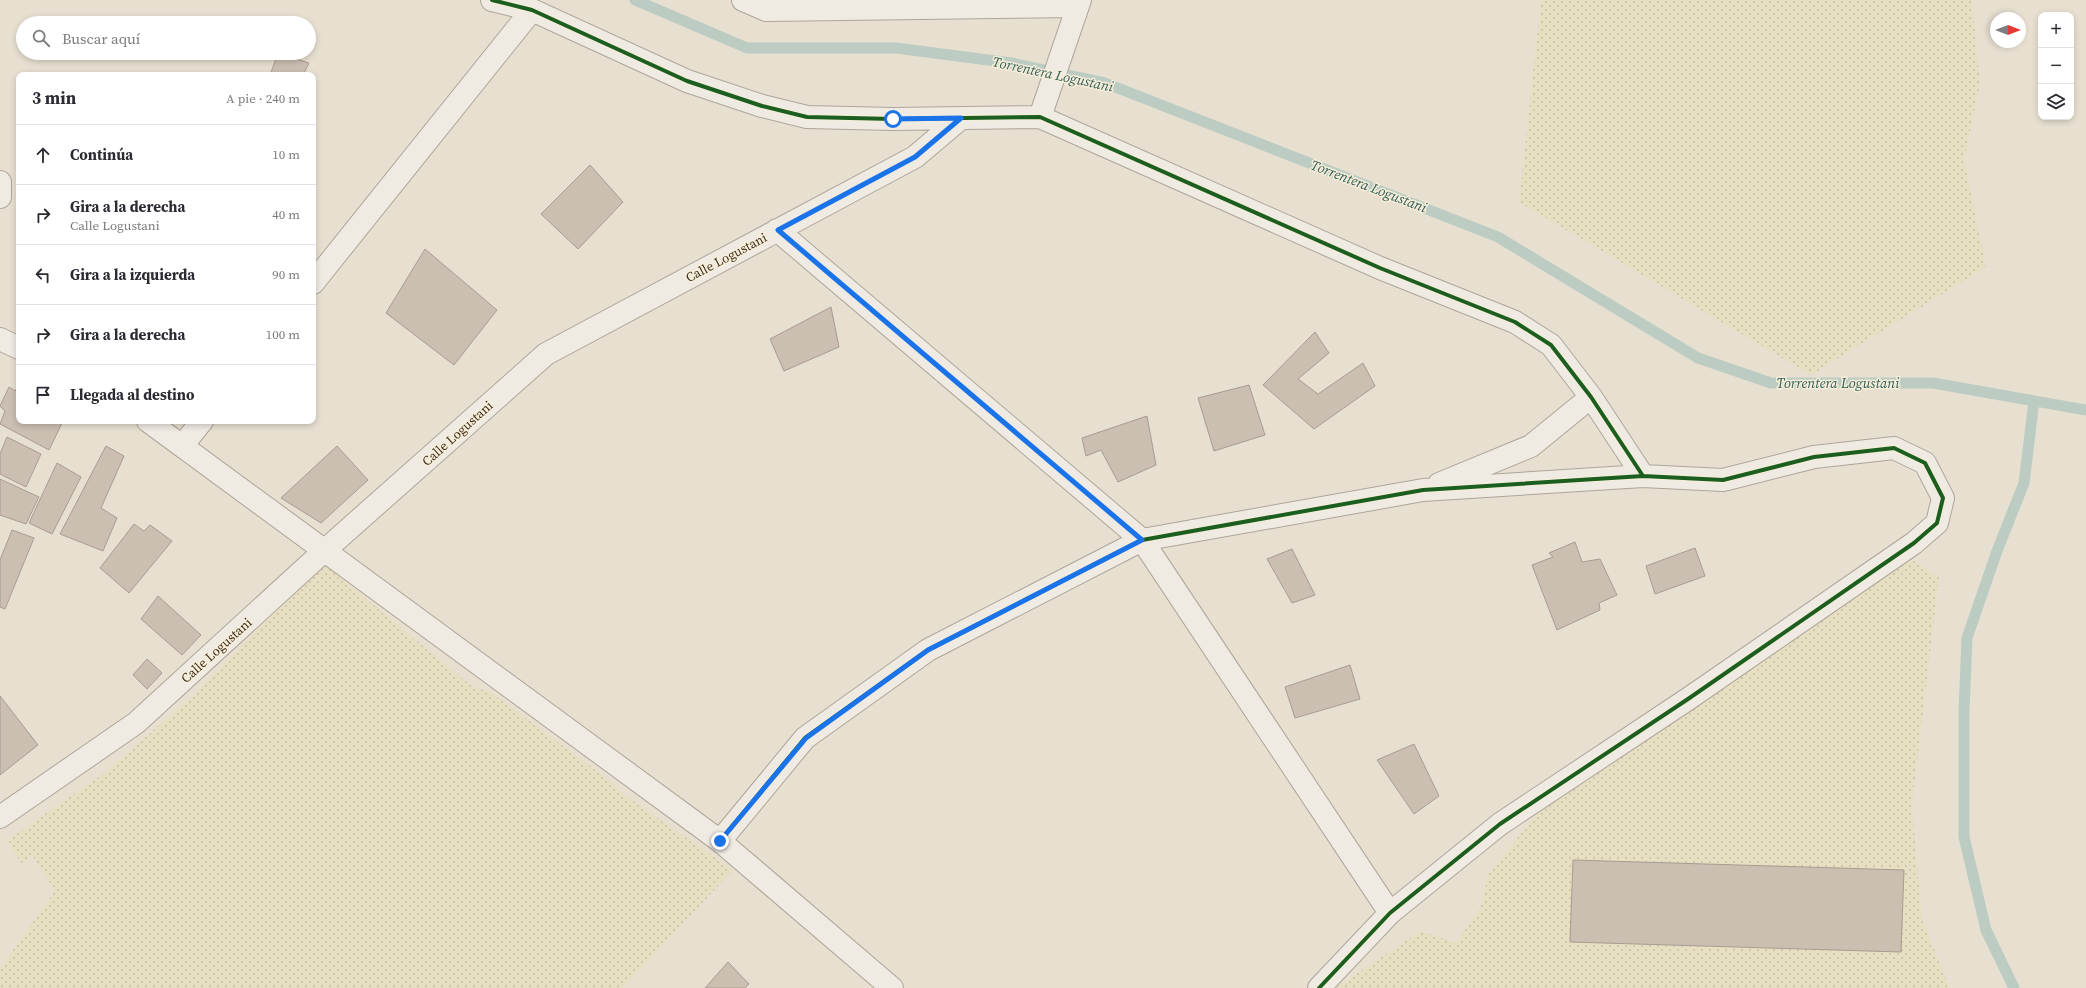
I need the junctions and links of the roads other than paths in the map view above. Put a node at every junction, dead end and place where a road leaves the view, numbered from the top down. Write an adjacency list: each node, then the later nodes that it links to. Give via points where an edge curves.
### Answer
1 (492, 0): 4 (street)
2 (743, 0): 3 (street, via 766,10)
3 (1078, 3): 5 (street)
4 (532, 10): 6 (street, via 687,81 762,106 807,117); 10 (street)
5 (1040, 117): 6 (street); 13 (street, via 1380,268 1515,322 1551,345)
6 (961, 118): 9 (street, Calle Logustani, via 915,157)
7 (0, 182): 8 (street)
8 (0, 197)
9 (778, 230): 19 (street); 20 (street, Calle Logustani, via 546,354)
10 (316, 279)
11 (0, 338): 12 (street)
12 (16, 346)
13 (1592, 397): 17 (street); 18 (street, via 1531,446)
14 (152, 424): 16 (street)
15 (200, 424): 16 (street)
16 (182, 446): 20 (street)
17 (1643, 476): 18 (street); 23 (street, via 1723,480 1814,457 1894,448 1925,464 1943,498 1937,523 1914,542 1688,699 1500,824)
18 (1423, 490): 19 (street)
19 (1142, 540): 22 (street, via 928,650 806,738); 23 (street)
20 (324, 551): 21 (street, Calle Logustani, via 136,723); 22 (street)
21 (0, 817)
22 (720, 841): 24 (street)
23 (1390, 913): 25 (street)
24 (890, 987)
25 (1318, 988)

